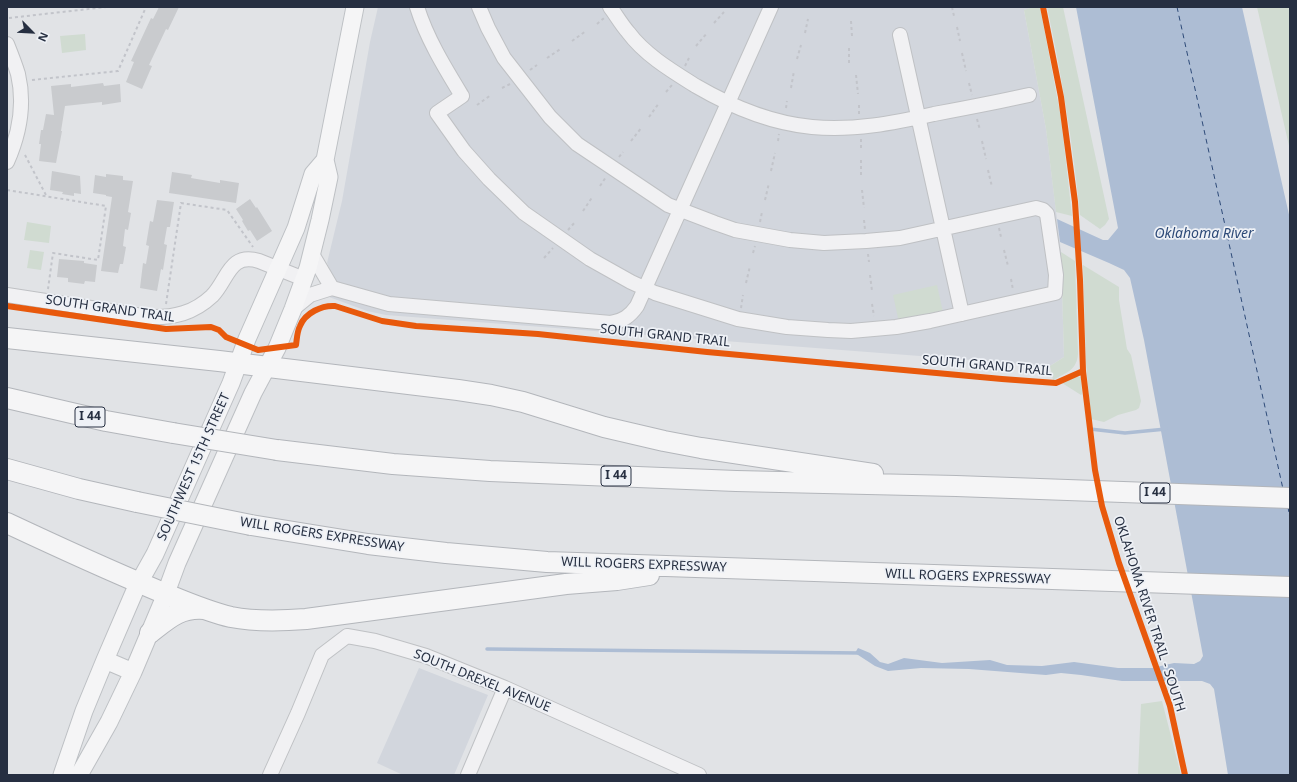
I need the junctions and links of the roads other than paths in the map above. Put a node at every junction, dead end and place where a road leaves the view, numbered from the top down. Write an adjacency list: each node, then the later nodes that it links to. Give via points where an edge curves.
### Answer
1 (355, 7): 11 (main road, SOUTHWEST 15TH STREET)
2 (417, 7): 19 (street, via 442,62 462,96 437,113 464,151 488,179 524,213 590,259)
3 (479, 7): 13 (street, via 504,58 550,117 576,144 668,204)
4 (610, 7): 9 (street, via 628,33 649,53 679,75)
5 (771, 7): 9 (street)
6 (900, 35): 10 (street)
7 (7, 44): 12 (street, via 18,76 21,102 18,129)
8 (1029, 95): 10 (street)
9 (728, 103): 10 (street, via 760,116 811,127 860,127); 13 (street)
10 (918, 118): 14 (street)
11 (325, 160): 15 (main road, SOUTHWEST 15TH STREET, via 329,177); 16 (main road, SOUTHWEST 15TH STREET, via 313,174 296,228)
12 (7, 162)
13 (680, 209): 14 (street, via 735,230 824,243 900,238); 19 (street)
14 (943, 228): 22 (street); 22 (street, via 1036,208 1047,214 1056,275 1055,293)
15 (312, 254): 17 (main road, SOUTHWEST 15TH STREET); 18 (street)
16 (278, 269): 17 (street); 20 (street, via 253,259 239,261 205,301 191,310 171,317 149,317); 24 (main road, SOUTHWEST 15TH STREET)
17 (304, 279): 21 (main road, SOUTHWEST 15TH STREET)
18 (332, 288): 19 (street, via 389,304 611,323 627,318); 21 (street, via 310,295)
19 (645, 289): 22 (street, via 738,319 787,328 851,331 896,327)
20 (7, 295)
21 (293, 309): 25 (main road, SOUTHWEST 15TH STREET)
22 (962, 314)
23 (7, 338): 24 (highway)
24 (238, 363): 25 (highway); 32 (main road, SOUTHWEST 15TH STREET, via 155,554)
25 (266, 367): 28 (highway, via 491,395 664,441); 34 (main road, SOUTHWEST 15TH STREET, via 180,556)
26 (7, 398): 28 (highway, I 44, bridge, via 172,433 277,450 393,464 490,471 736,481)
27 (7, 469): 31 (highway, WILL ROGERS EXPRESSWAY, bridge, via 137,502 251,525 368,544 547,562)
28 (956, 486): 29 (highway, I 44)
29 (1290, 498)
30 (7, 523): 32 (highway)
31 (696, 567): 33 (highway, WILL ROGERS EXPRESSWAY); 35 (highway, via 617,580 566,584 291,620 230,617)
32 (139, 582): 34 (highway); 37 (main road, SOUTHWEST 15TH STREET)
33 (1290, 587)
34 (166, 594): 35 (highway); 36 (main road, SOUTHWEST 15TH STREET)
35 (206, 609): 36 (highway, via 182,611)
36 (150, 633): 38 (main road, SOUTHWEST 15TH STREET)
37 (105, 660): 38 (main road); 41 (main road, SOUTHWEST 15TH STREET)
38 (133, 672): 42 (main road, SOUTHWEST 15TH STREET)
39 (505, 688): 40 (street, SOUTH DREXEL AVENUE); 43 (street, SOUTH DREXEL AVENUE, via 426,656 375,641 347,636 322,655); 44 (street)
40 (669, 769): 45 (street, SOUTH DREXEL AVENUE)
41 (62, 775)
42 (79, 775)
43 (270, 775)
44 (468, 775)
45 (699, 775)

